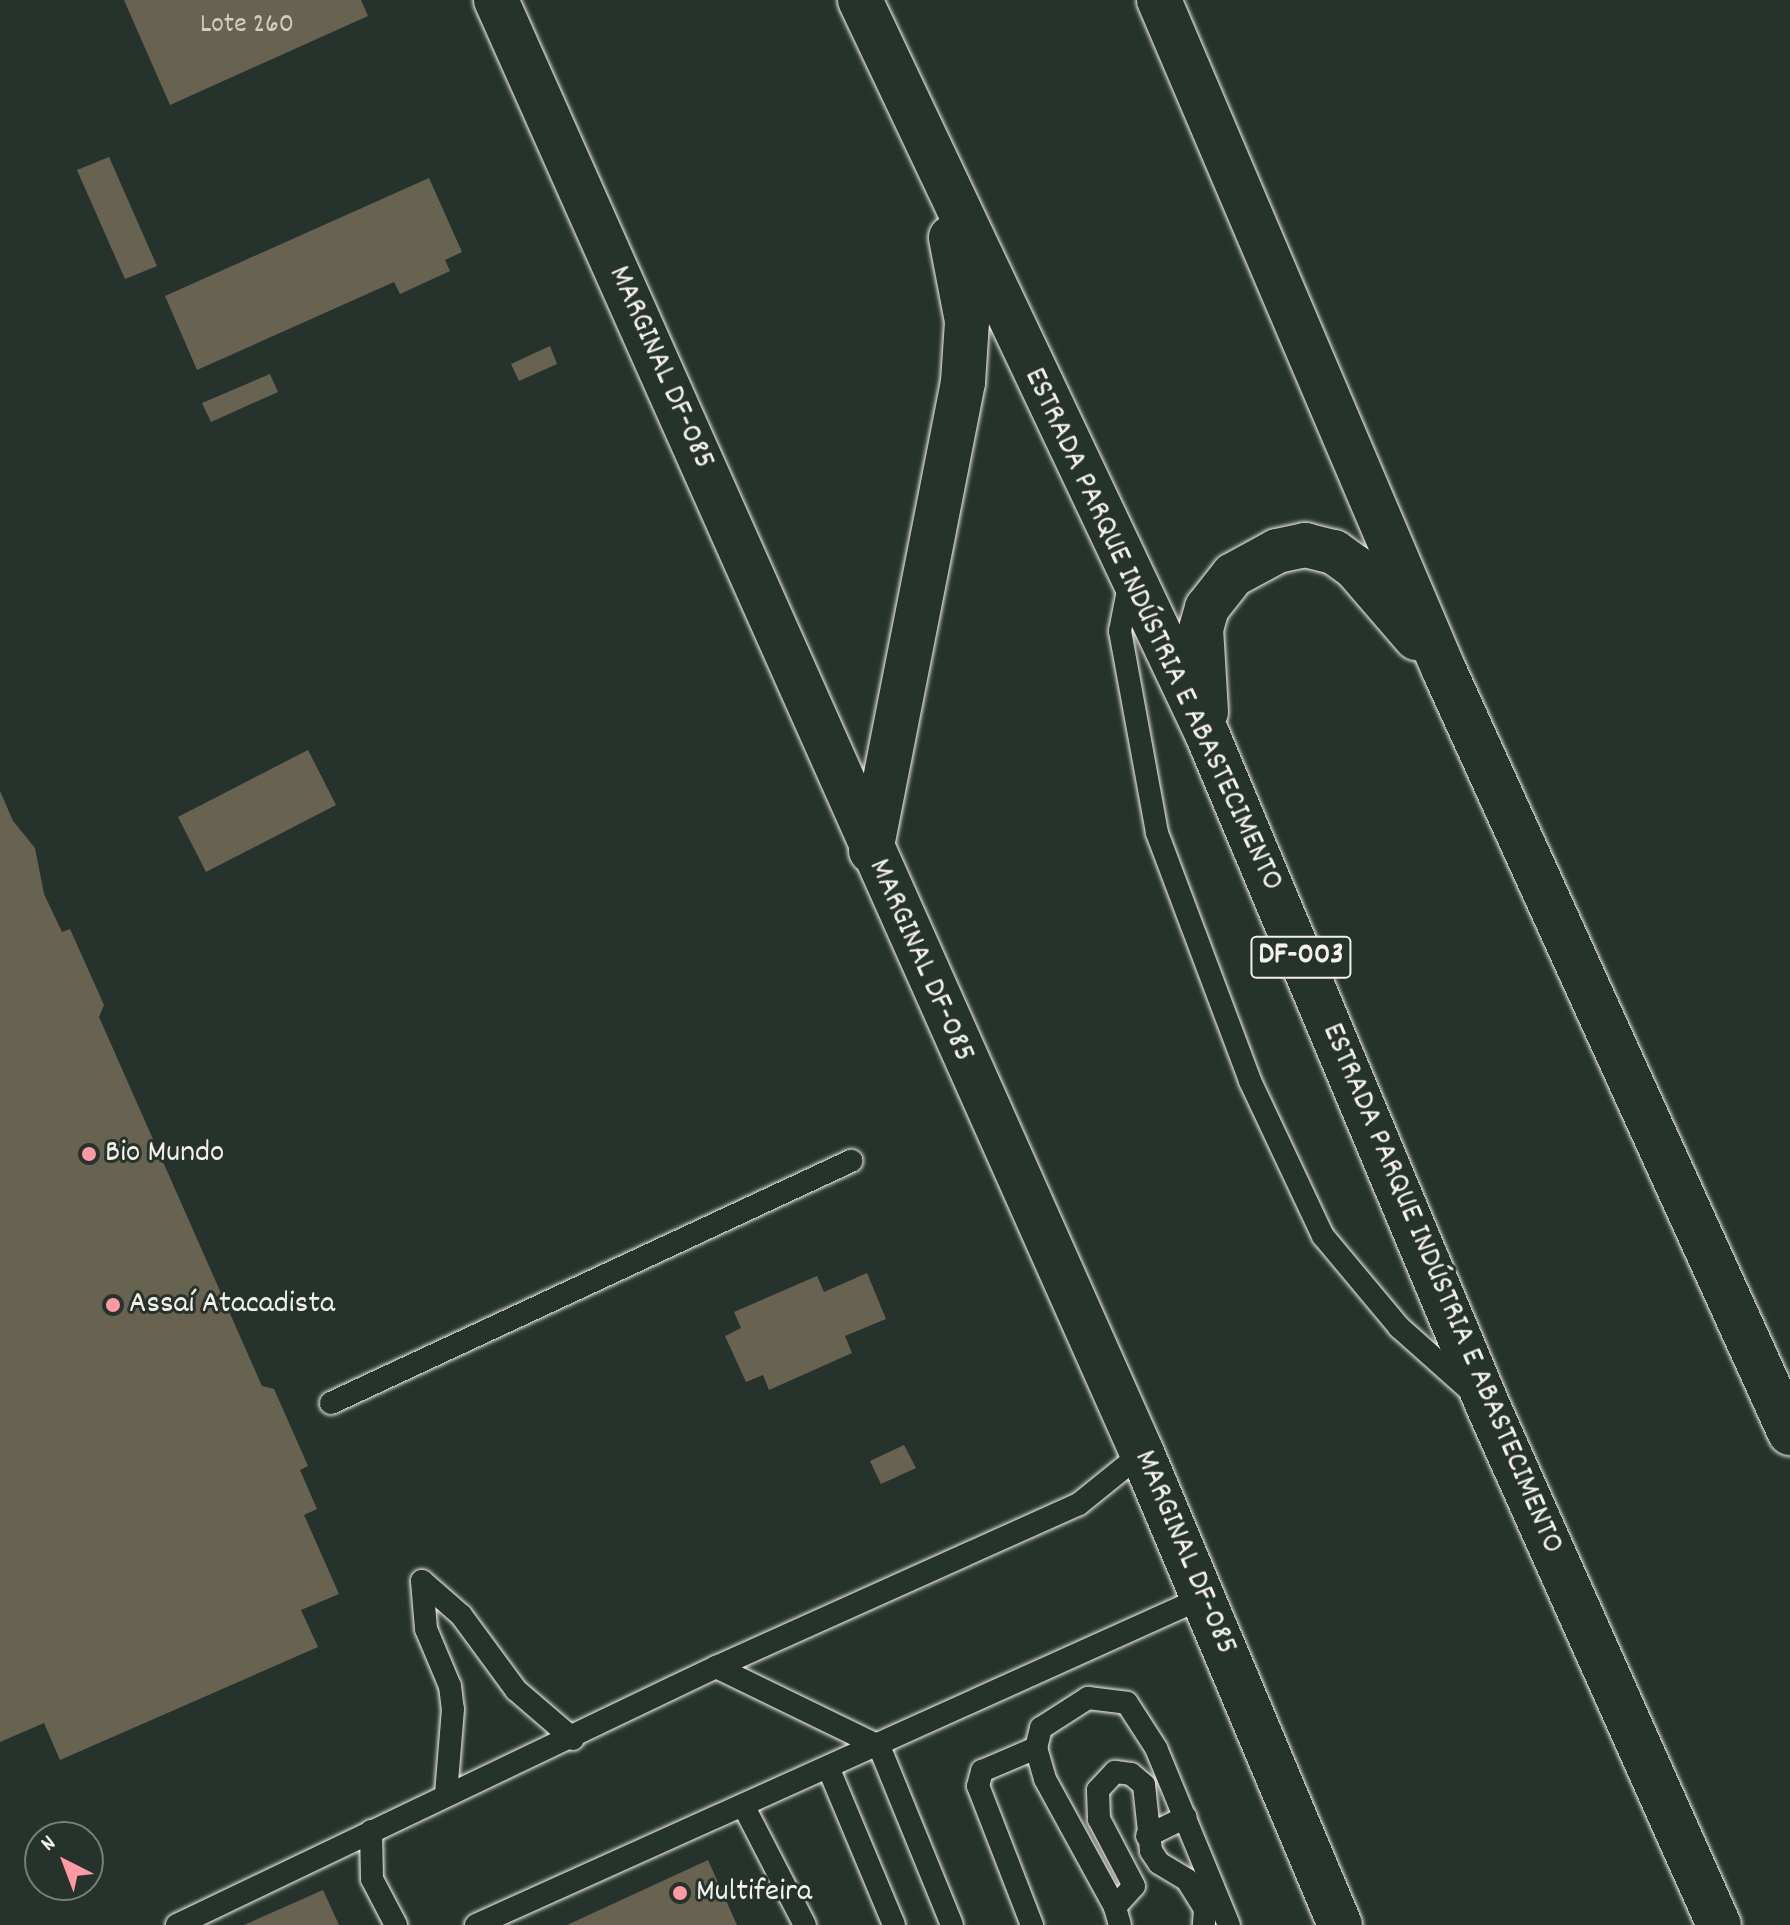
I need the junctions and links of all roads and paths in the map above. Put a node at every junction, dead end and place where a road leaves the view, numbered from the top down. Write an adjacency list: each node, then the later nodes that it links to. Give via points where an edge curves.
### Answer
1 (496, 0): 8 (main road, MARGINAL DF-085)
2 (860, 0): 4 (main road, ESTRADA PARQUE INDÚSTRIA E ABASTECIMENTO / DF-003)
3 (1159, 0): 6 (main road)
4 (937, 173): 5 (main road, ESTRADA PARQUE INDÚSTRIA E ABASTECIMENTO / DF-003); 8 (main road, via 967,321 963,382)
5 (1130, 575): 7 (main road, ESTRADA PARQUE INDÚSTRIA E ABASTECIMENTO / DF-003); 11 (lane, via 1120,631 1157,833 1250,1081 1323,1236 1399,1327)
6 (1444, 670): 7 (main road, via 1355,567 1334,552 1305,545 1277,551 1233,575 1207,608 1201,629); 12 (main road)
7 (1208, 736): 11 (main road, ESTRADA PARQUE INDÚSTRIA E ABASTECIMENTO / DF-003)
8 (871, 851): 13 (main road, MARGINAL DF-085)
9 (851, 1161): 10 (lane)
10 (331, 1403)
11 (1488, 1406): 38 (main road, ESTRADA PARQUE INDÚSTRIA E ABASTECIMENTO / DF-003)
12 (1790, 1433)
13 (1142, 1453): 14 (main road, MARGINAL DF-085); 15 (lane, via 1079,1504)
14 (1202, 1598): 17 (lane); 37 (main road, MARGINAL DF-085)
15 (716, 1667): 16 (lane); 17 (lane)
16 (573, 1739): 20 (lane); 20 (lane, via 516,1690 461,1615 422,1581 426,1629 450,1686 453,1709)
17 (879, 1746): 19 (lane); 34 (lane)
18 (1036, 1748): 22 (lane, via 1041,1728 1088,1698 1127,1703 1156,1748); 27 (lane, via 1045,1779); 29 (lane, via 982,1771 978,1786)
19 (828, 1767): 21 (lane); 33 (lane)
20 (446, 1795): 23 (lane)
21 (743, 1805): 31 (lane); 32 (lane)
22 (1186, 1817): 24 (lane); 25 (lane)
23 (371, 1831): 28 (lane); 30 (lane, via 372,1879)
24 (1147, 1836): 26 (lane, via 1159,1863); 27 (lane, via 1144,1785 1131,1774 1115,1772 1098,1790 1099,1819 1134,1886)
25 (1207, 1865): 26 (lane); 36 (lane)
26 (1187, 1880): 35 (lane, via 1205,1909)
27 (1118, 1916)
28 (189, 1922)
29 (1026, 1923)
30 (396, 1925)
31 (476, 1925)
32 (805, 1925)
33 (894, 1925)
34 (952, 1925)
35 (1204, 1925)
36 (1229, 1925)
37 (1340, 1925)
38 (1719, 1925)

